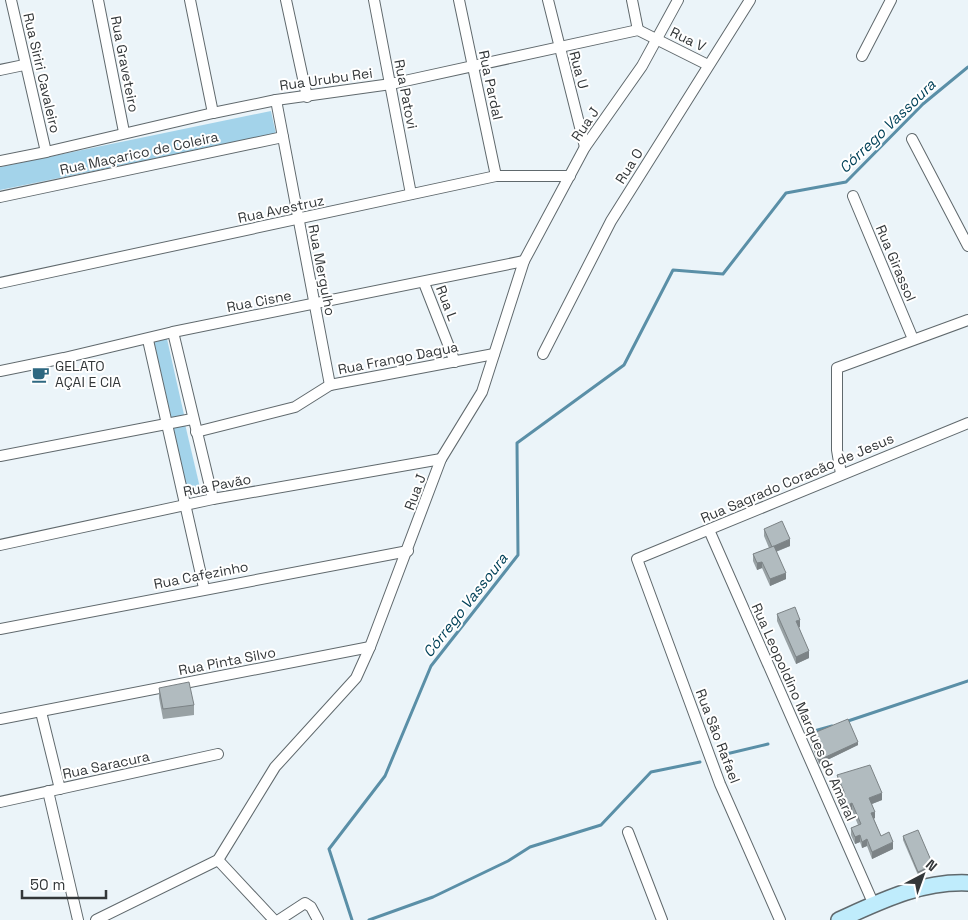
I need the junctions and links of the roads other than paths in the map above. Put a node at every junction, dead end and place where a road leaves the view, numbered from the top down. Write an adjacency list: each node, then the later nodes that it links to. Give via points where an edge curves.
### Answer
1 (11, 0): 17 (street, Rua Siriri Cavaleiro)
2 (98, 0): 24 (street, Rua Graveteiro)
3 (190, 0): 23 (street)
4 (286, 0): 21 (street)
5 (374, 0): 20 (street, Rua Patovi)
6 (459, 0): 18 (street, Rua Pardal)
7 (548, 0): 14 (street, Rua U)
8 (632, 0): 12 (street)
9 (678, 0): 13 (street, Rua J)
10 (750, 0): 16 (street, Rua O)
11 (891, 0): 15 (street)
12 (638, 30): 13 (street); 14 (street, Rua Urubu Rei)
13 (655, 38): 16 (street, Rua V); 27 (street, Rua J, via 642,66)
14 (559, 48): 18 (street, Rua Urubu Rei); 27 (street, Rua U)
15 (862, 56)
16 (708, 64): 46 (street, Rua O, via 611,221)
17 (24, 65): 19 (street); 28 (street, Rua Siriri Cavaleiro)
18 (472, 66): 20 (street, Rua Urubu Rei); 30 (street, Rua Pardal)
19 (0, 70)
20 (391, 84): 21 (street, Rua Urubu Rei); 32 (street, Rua Patovi)
21 (307, 97): 22 (street, Rua Urubu Rei)
22 (276, 100): 23 (street, Rua Urubu Rei); 25 (street, Rua Mergulho)
23 (213, 113): 24 (street, Rua Urubu Rei)
24 (124, 132): 28 (street, Rua Urubu Rei)
25 (283, 137): 34 (street, Rua Maçarico de Coleira); 35 (street, Rua Mergulho)
26 (912, 139): 36 (street)
27 (585, 147): 31 (street, Rua J)
28 (46, 152): 29 (street, Rua Urubu Rei)
29 (0, 161)
30 (496, 176): 31 (street, Rua Avestruz); 32 (street, Rua Avestruz)
31 (570, 176): 37 (street, Rua J)
32 (411, 194): 35 (street, Rua Avestruz)
33 (853, 196): 44 (street, Rua Girassol)
34 (0, 197)
35 (299, 219): 38 (street, Rua Avestruz); 40 (street, Rua Mergulho)
36 (968, 246)
37 (524, 261): 39 (street, Rua Cisne); 45 (street, Rua J)
38 (0, 283)
39 (424, 283): 40 (street, Rua Cisne); 47 (street, Rua L)
40 (315, 304): 42 (street, Rua Cisne); 49 (street, Rua Mergulho)
41 (968, 320): 44 (street)
42 (173, 332): 43 (street, Rua Cisne); 50 (street)
43 (148, 340): 48 (street, Rua Cisne); 52 (street)
44 (913, 340): 56 (street, via 837,368 836,450)
45 (494, 354): 47 (street, Rua Frango Dagua); 55 (street, Rua J, via 482,392)
46 (543, 354)
47 (455, 362): 49 (street, Rua Frango Dagua)
48 (0, 371)
49 (330, 385): 53 (street, Rua Frango Dagua, via 294,406)
50 (192, 419): 52 (street); 53 (street)
51 (968, 423): 56 (street, Rua Sagrado Coracão de Jesus)
52 (168, 425): 54 (street); 58 (street)
53 (196, 432): 57 (street)
54 (0, 456)
55 (441, 459): 57 (street, Rua Pavão); 61 (street, Rua J)
56 (841, 474): 59 (street, Rua Sagrado Coracão de Jesus)
57 (213, 499): 58 (street, Rua Pavão)
58 (185, 506): 60 (street, Rua Pavão); 63 (street)
59 (710, 530): 62 (street, Rua Sagrado Coracão de Jesus); 75 (street, Rua Leopoldino Marques do Amaral)
60 (0, 545)
61 (408, 551): 63 (street, Rua Cafezinho); 65 (street, Rua J)
62 (636, 559): 82 (street, Rua São Rafael, via 720,784)
63 (204, 588): 64 (street, Rua Cafezinho)
64 (0, 628)
65 (370, 647): 66 (street, Rua Pinta Silvo); 73 (street, Rua J, via 356,678 275,767)
66 (41, 712): 67 (street, Rua Pinta Silvo); 69 (street)
67 (0, 719)
68 (218, 754): 69 (street, Rua Saracura)
69 (60, 789): 70 (street, Rua Saracura)
70 (48, 790): 71 (street, Rua Saracura); 76 (street)
71 (0, 802)
72 (628, 832): 81 (street)
73 (218, 860): 77 (street); 78 (street)
74 (968, 883): 75 (main road, via 918,887)
75 (874, 904): 83 (main road)
76 (78, 920)
77 (96, 920)
78 (274, 920)
79 (279, 920): 80 (street, via 305,903)
80 (318, 920)
81 (662, 920)
82 (780, 920)
83 (839, 920)

